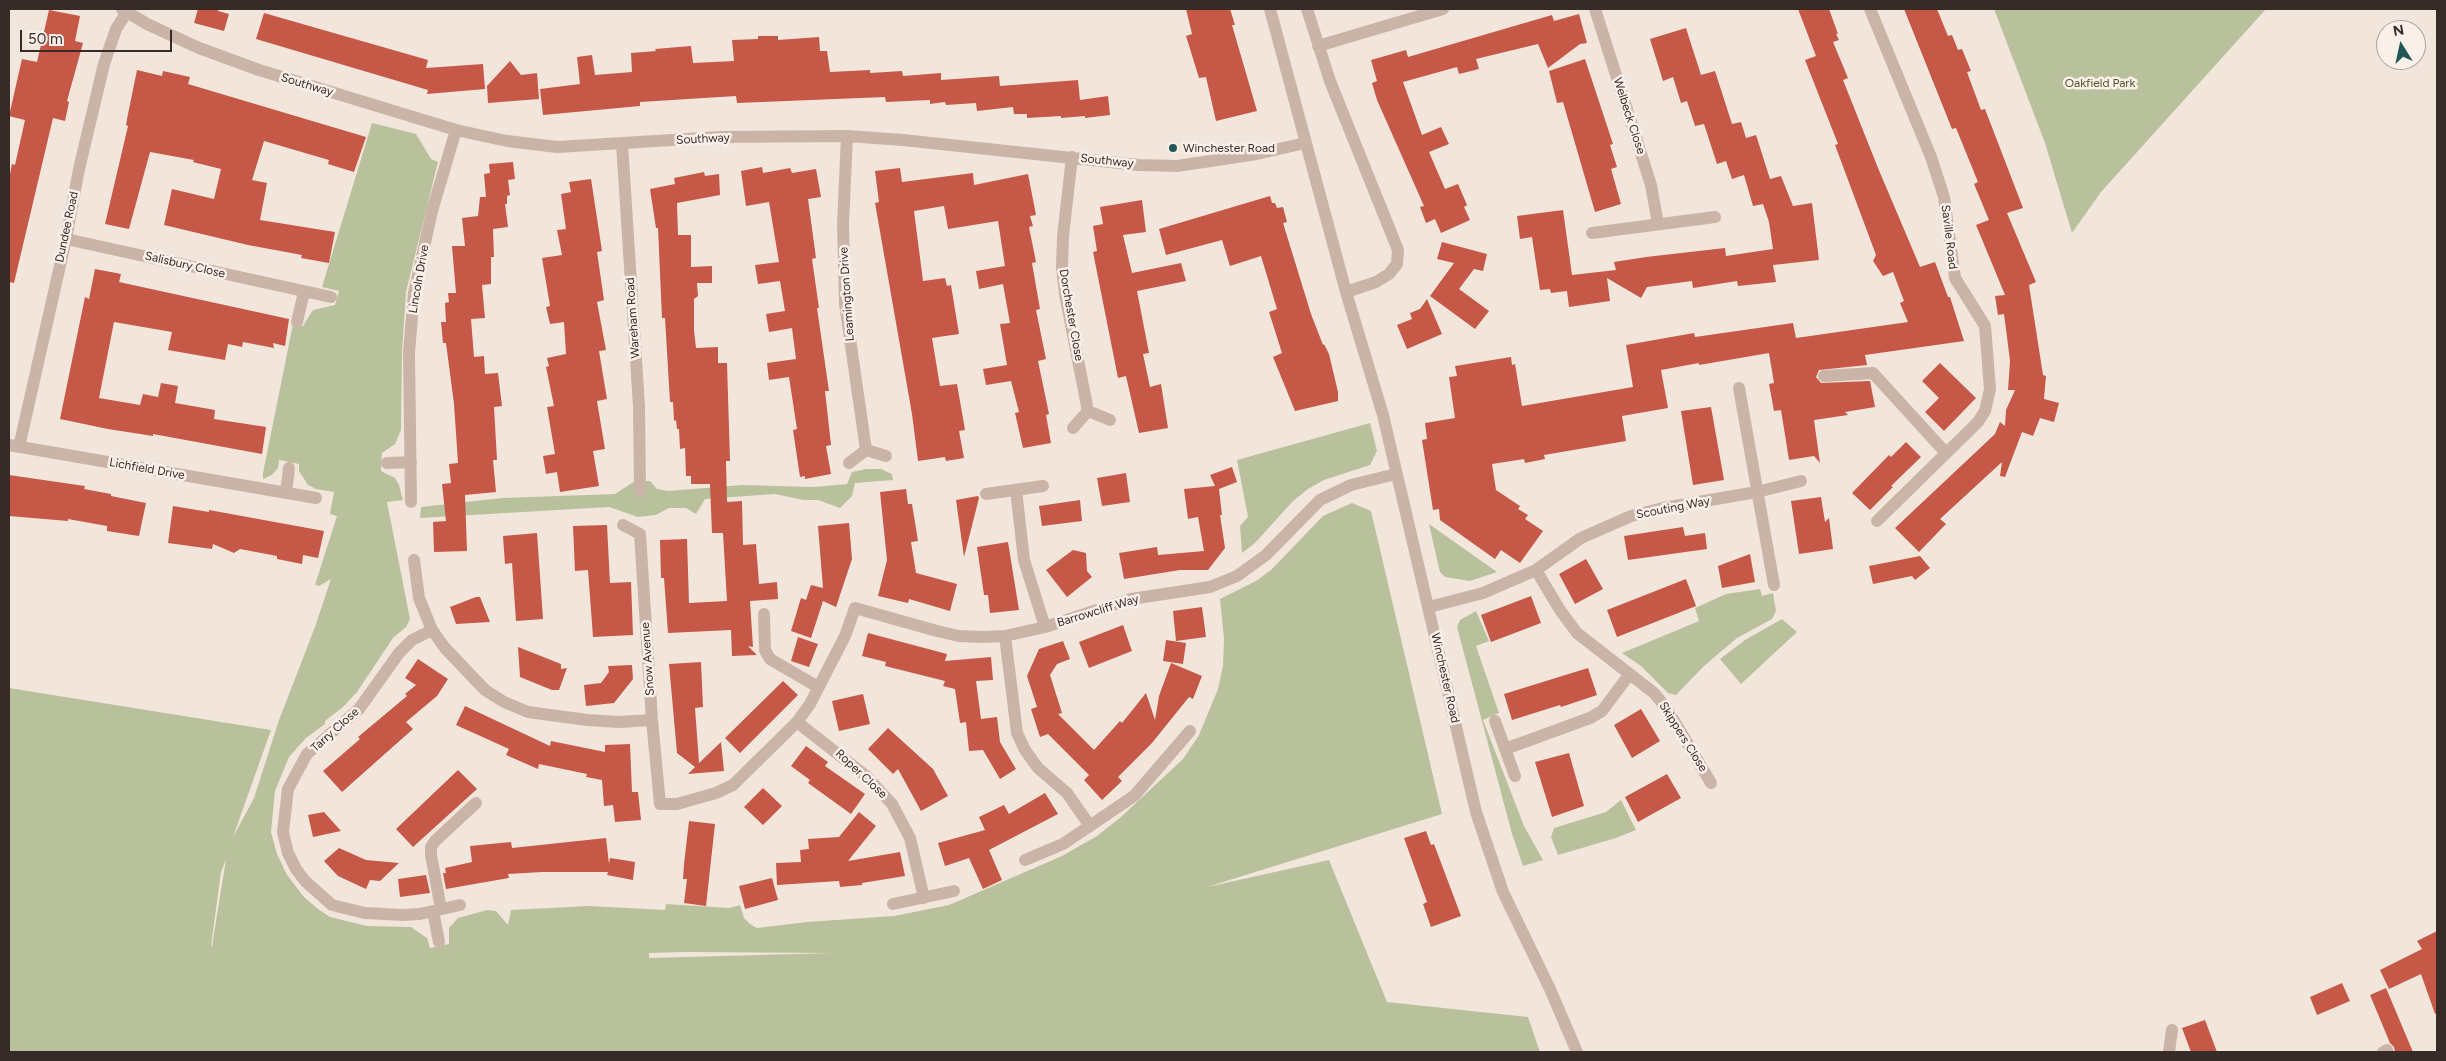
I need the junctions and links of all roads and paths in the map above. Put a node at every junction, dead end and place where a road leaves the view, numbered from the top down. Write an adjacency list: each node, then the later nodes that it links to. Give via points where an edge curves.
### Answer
1 (1270, 9): 10 (street, Winchester Road)
2 (1307, 9): 7 (street)
3 (1443, 9): 7 (street)
4 (1596, 9): 14 (street, Welbeck Close, via 1651,185)
5 (1870, 9): 28 (street, Saville Road, via 1944,196 1955,278 1983,320 1986,331 1988,403 1978,422)
6 (125, 10): 8 (street, Southway, via 148,24 224,58); 16 (street, Dundee Road, via 109,46)
7 (1318, 46): 18 (street, via 1398,250 1397,264 1389,274)
8 (456, 130): 11 (street, Southway, via 557,147); 30 (street, Lincoln Drive, via 432,211 414,293 409,352)
9 (847, 136): 11 (street, Southway, via 721,137); 12 (street, Southway); 27 (street, Leamington Drive, via 843,224 845,304)
10 (1305, 143): 12 (street, Southway, via 1177,166); 18 (street, Winchester Road)
11 (622, 144): 38 (street, Wareham Road, via 639,406)
12 (1072, 158): 23 (street, Dorchester Close, via 1062,267)
13 (1715, 217): 14 (street)
14 (1658, 224): 15 (street)
15 (1592, 233)
16 (66, 239): 17 (street, Salisbury Close); 26 (street, Dundee Road)
17 (304, 292): 19 (street, Salisbury Close); 20 (street)
18 (1346, 292): 34 (street, Winchester Road, via 1383,415)
19 (331, 297)
20 (297, 322)
21 (1824, 376): 28 (street, via 1873,373)
22 (1739, 388): 39 (street)
23 (1088, 411): 24 (street); 25 (street)
24 (1110, 420)
25 (1073, 428)
26 (14, 446): 40 (street, Lichfield Drive)
27 (866, 450): 29 (street); 31 (street)
28 (1945, 452): 44 (street, Saville Road)
29 (886, 456)
30 (411, 462): 32 (street); 43 (street, Lincoln Drive)
31 (850, 463)
32 (387, 464)
33 (288, 468): 40 (street)
34 (1396, 474): 49 (street, Winchester Road); 51 (street, Barrowcliff Way, via 1352,485 1320,500 1266,555 1237,576 1210,587 1131,599)
35 (1802, 481): 39 (street, Scouting Way)
36 (1043, 486): 37 (street)
37 (1016, 490): 41 (street); 51 (street, via 1024,560)
38 (640, 491)
39 (1758, 492): 47 (street, Scouting Way, via 1631,516 1581,538); 48 (street)
40 (286, 493): 42 (street, Lichfield Drive)
41 (986, 494)
42 (316, 498)
43 (411, 502)
44 (1876, 521)
45 (623, 525): 56 (street, Snow Avenue, via 640,534)
46 (414, 560): 52 (street, via 419,598)
47 (1536, 570): 49 (street, Scouting Way, via 1483,593); 54 (street, Skippers Close, via 1577,633)
48 (1774, 585)
49 (1429, 607): 74 (street, Winchester Road, via 1476,812 1491,859)
50 (764, 614): 55 (street, via 766,654 774,663)
51 (1045, 627): 53 (street, Barrowcliff Way)
52 (432, 630): 56 (street, via 485,690 528,712 619,722); 71 (street, Tarry Close, via 412,640 359,709 307,754 288,789 284,832 288,854 296,869 332,905 350,911 386,915)
53 (1005, 636): 55 (street, Barrowcliff Way, via 959,636 855,608 845,636); 65 (street, via 1017,734 1038,768 1067,793)
54 (1629, 675): 60 (street, via 1602,711); 62 (street, Skippers Close, via 1654,693 1667,710)
55 (818, 687): 58 (street, Barrowcliff Way)
56 (652, 720): 64 (street, Snow Avenue)
57 (1495, 721): 60 (street)
58 (797, 722): 64 (street, Barrowcliff Way, via 733,785 693,800); 68 (street, Roper Close, via 866,776 892,804 910,838)
59 (1190, 731): 65 (street, via 1134,796)
60 (1505, 749): 61 (street)
61 (1515, 776)
62 (1711, 783)
63 (476, 804): 71 (street, via 431,847)
64 (660, 804)
65 (1090, 826): 66 (street, via 1063,844)
66 (1024, 860)
67 (954, 891): 68 (street)
68 (924, 898): 69 (street)
69 (893, 904)
70 (460, 905): 71 (street, Tarry Close)
71 (437, 910): 72 (street)
72 (439, 942)
73 (2172, 1030): 75 (street)
74 (1577, 1052)
75 (2168, 1052)

